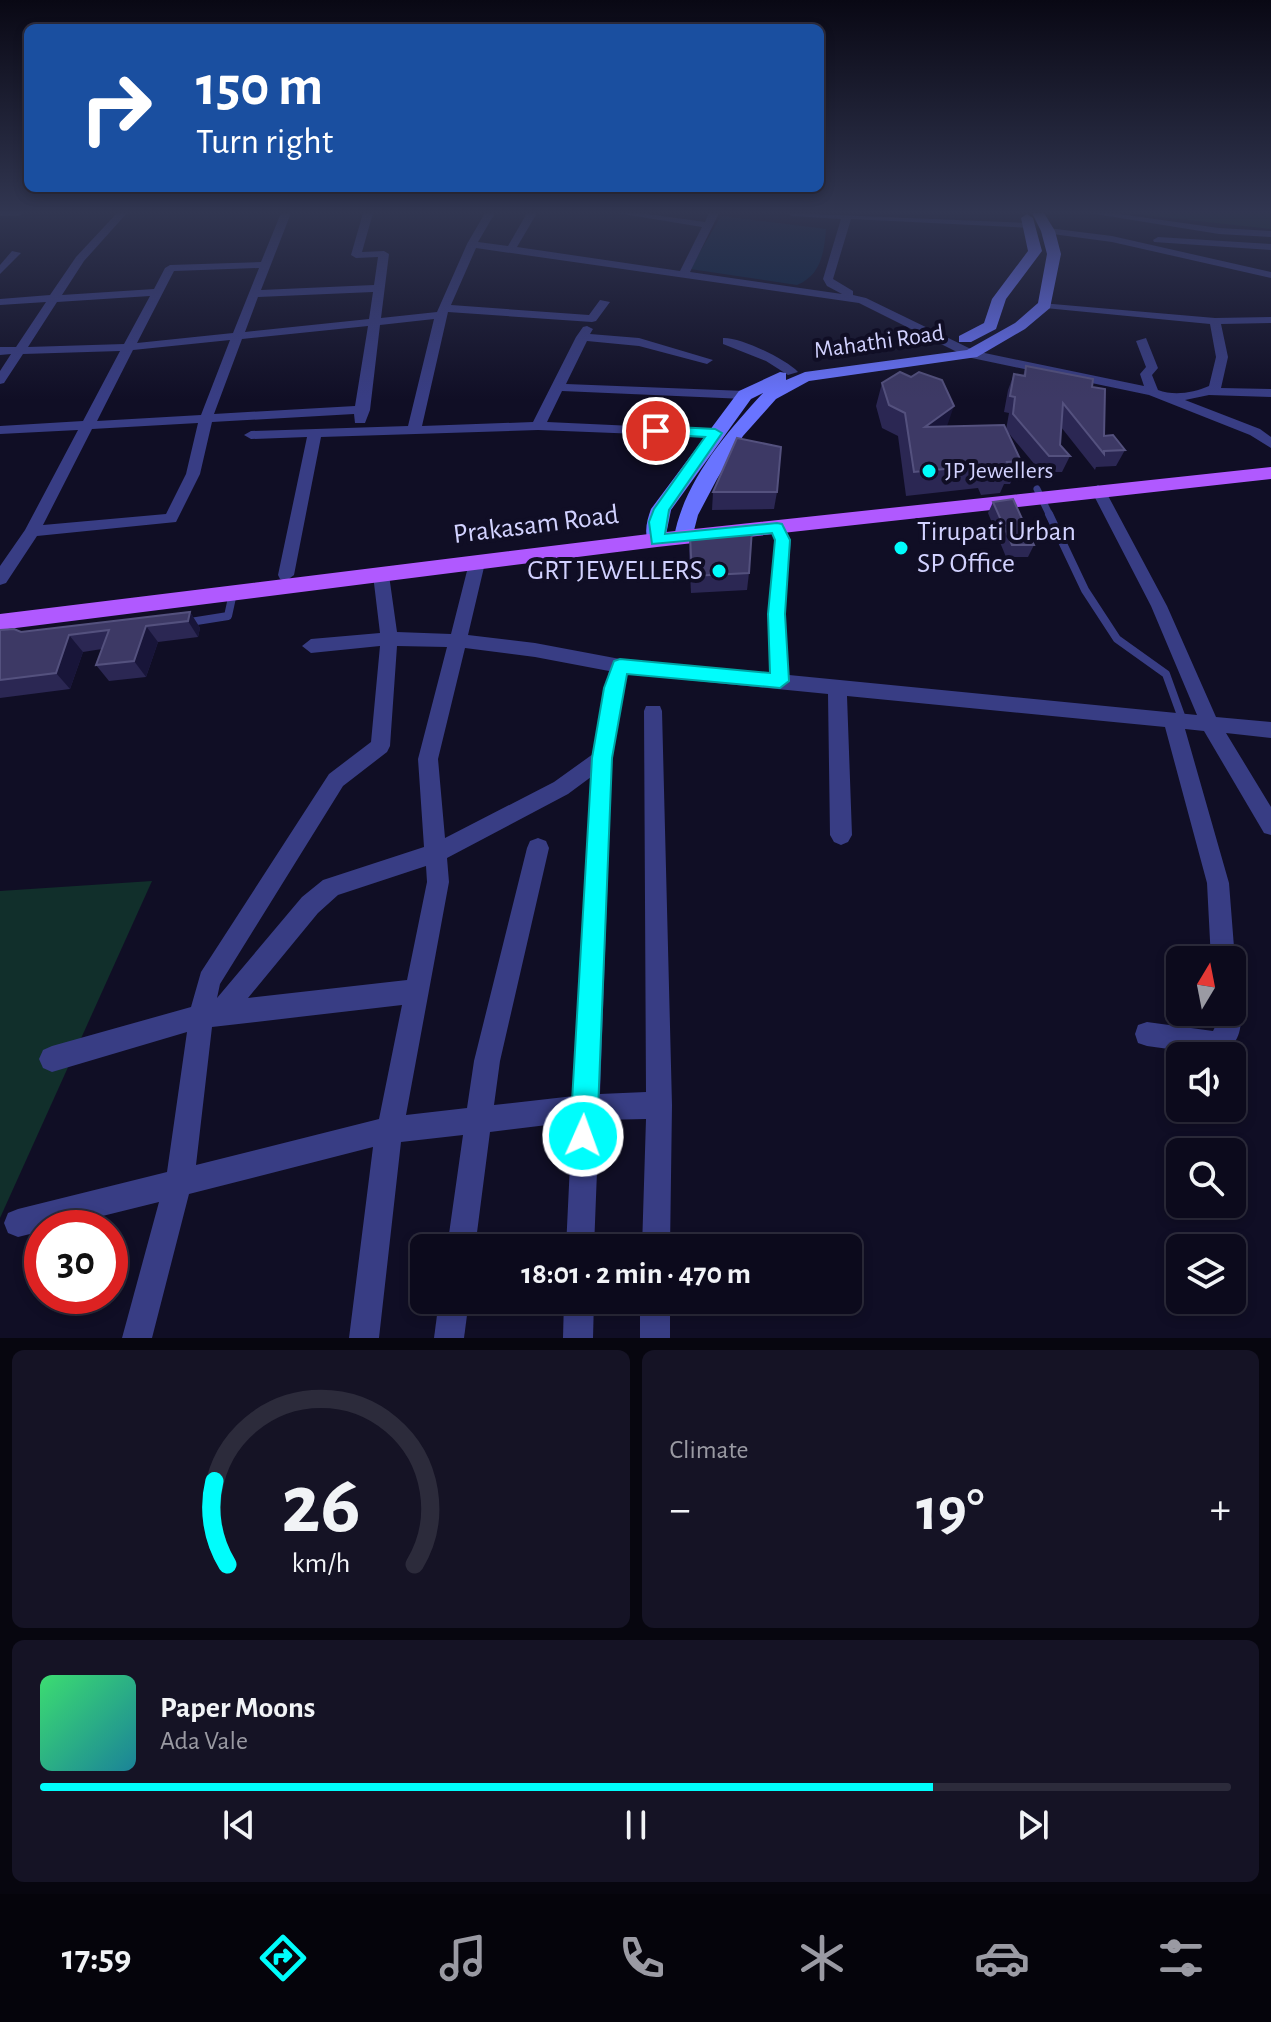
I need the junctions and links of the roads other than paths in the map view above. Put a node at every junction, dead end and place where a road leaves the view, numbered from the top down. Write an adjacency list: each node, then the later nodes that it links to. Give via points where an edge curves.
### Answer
1 (69, 275): 13 (street)
2 (166, 275): 11 (street)
3 (260, 275): 12 (street)
4 (381, 275): 10 (street)
5 (458, 275): 18 (street)
6 (694, 275): 14 (street)
7 (829, 275): 14 (street)
8 (1017, 275): 27 (street, Mahathi Road, via 999,299 991,326)
9 (1050, 275): 17 (street)
10 (380, 288): 12 (street); 22 (street)
11 (157, 292): 13 (street); 28 (street)
12 (254, 294): 23 (street)
13 (55, 297): 15 (street); 29 (street)
14 (854, 298): 27 (street)
15 (0, 302)
16 (604, 302): 19 (street)
17 (1045, 305): 21 (street); 31 (street, Mahathi Road)
18 (442, 312): 19 (street); 22 (street); 45 (street)
19 (592, 319): 24 (street)
20 (1271, 320): 21 (street)
21 (1215, 321): 37 (street, via 1222,357)
22 (375, 324): 23 (street); 41 (street)
23 (239, 335): 28 (street); 42 (street)
24 (582, 337): 32 (street, via 639,342); 35 (street)
25 (727, 341): 33 (street)
26 (1142, 341): 36 (street, via 1152,368 1146,374)
27 (954, 345): 31 (street); 33 (street, Mahathi Road)
28 (129, 347): 29 (street); 43 (street)
29 (23, 350): 30 (street); 34 (street)
30 (0, 351)
31 (971, 354): 36 (street); 57 (street, Mahathi Road, via 805,377 770,395 736,433 694,502)
32 (707, 360)
33 (792, 372): 39 (street, Mahathi Road)
34 (0, 380)
35 (558, 387): 39 (street); 44 (street)
36 (1153, 392): 40 (street)
37 (1211, 392): 38 (street); 40 (street)
38 (1271, 393)
39 (745, 395): 49 (street, Mahathi Road)
40 (1172, 398): 51 (street, via 1255,432)
41 (363, 410): 42 (street); 47 (street)
42 (206, 419): 43 (street); 56 (street, via 193,474 171,518)
43 (86, 424): 46 (street); 56 (street)
44 (538, 426): 45 (street); 49 (street)
45 (414, 429): 47 (street)
46 (0, 430)
47 (357, 431): 48 (street)
48 (315, 433): 50 (street); 60 (street)
49 (715, 433): 58 (street, Mahathi Road, via 661,509)
50 (251, 435)
51 (1271, 444)
52 (1271, 470): 53 (main road, Prakasam Road); 54 (main road, Prakasam Road)
53 (1098, 490): 54 (main road, Prakasam Road); 75 (street, via 1159,606)
54 (1039, 493): 55 (main road, Prakasam Road); 57 (main road, Prakasam Road); 74 (lane, via 1085,590 1117,639 1166,674)
55 (777, 528): 57 (main road, Prakasam Road); 71 (street, via 783,540 776,614)
56 (32, 531): 62 (street)
57 (684, 532): 58 (main road, Prakasam Road)
58 (657, 534): 59 (main road, Prakasam Road); 60 (main road, Prakasam Road)
59 (477, 563): 61 (main road, Prakasam Road); 68 (street)
60 (286, 575): 64 (main road, Prakasam Road)
61 (381, 575): 63 (main road, Prakasam Road); 67 (street)
62 (0, 579)
63 (233, 593): 65 (main road, Prakasam Road); 66 (lane, via 228,616)
64 (0, 609)
65 (0, 622)
66 (176, 624)
67 (389, 639): 68 (street); 69 (street); 84 (street, via 380,746 336,780 215,967)
68 (457, 640): 70 (street); 81 (street, via 428,759)
69 (311, 646)
70 (620, 666): 71 (street); 77 (street)
71 (780, 681): 72 (street)
72 (837, 686): 74 (street); 79 (street)
73 (653, 711): 88 (street)
74 (1178, 721): 75 (street); 82 (street, via 1218,883)
75 (1210, 724): 76 (street); 78 (street)
76 (1271, 730)
77 (602, 758): 81 (street, via 561,788); 89 (street)
78 (1271, 826)
79 (841, 835)
80 (538, 848): 90 (street, via 487,1061)
81 (436, 853): 83 (street, via 438,882); 84 (street, via 331,887)
82 (1222, 946)
83 (416, 991): 84 (street); 91 (street)
84 (210, 1014): 87 (street); 92 (street)
85 (1228, 1026): 86 (street, via 1218,1044)
86 (1147, 1034)
87 (52, 1059)
88 (659, 1105): 89 (street); 96 (street)
89 (584, 1108): 90 (street); 95 (street)
90 (479, 1120): 91 (street); 94 (street)
91 (389, 1130): 92 (street); 101 (street)
92 (177, 1184): 93 (street); 100 (street)
93 (18, 1223)
94 (463, 1234)
95 (580, 1234)
96 (656, 1234)
97 (452, 1314): 102 (street)
98 (579, 1314): 103 (street)
99 (655, 1314): 104 (street)
100 (137, 1338)
101 (364, 1338)
102 (449, 1338)
103 (578, 1338)
104 (655, 1338)

